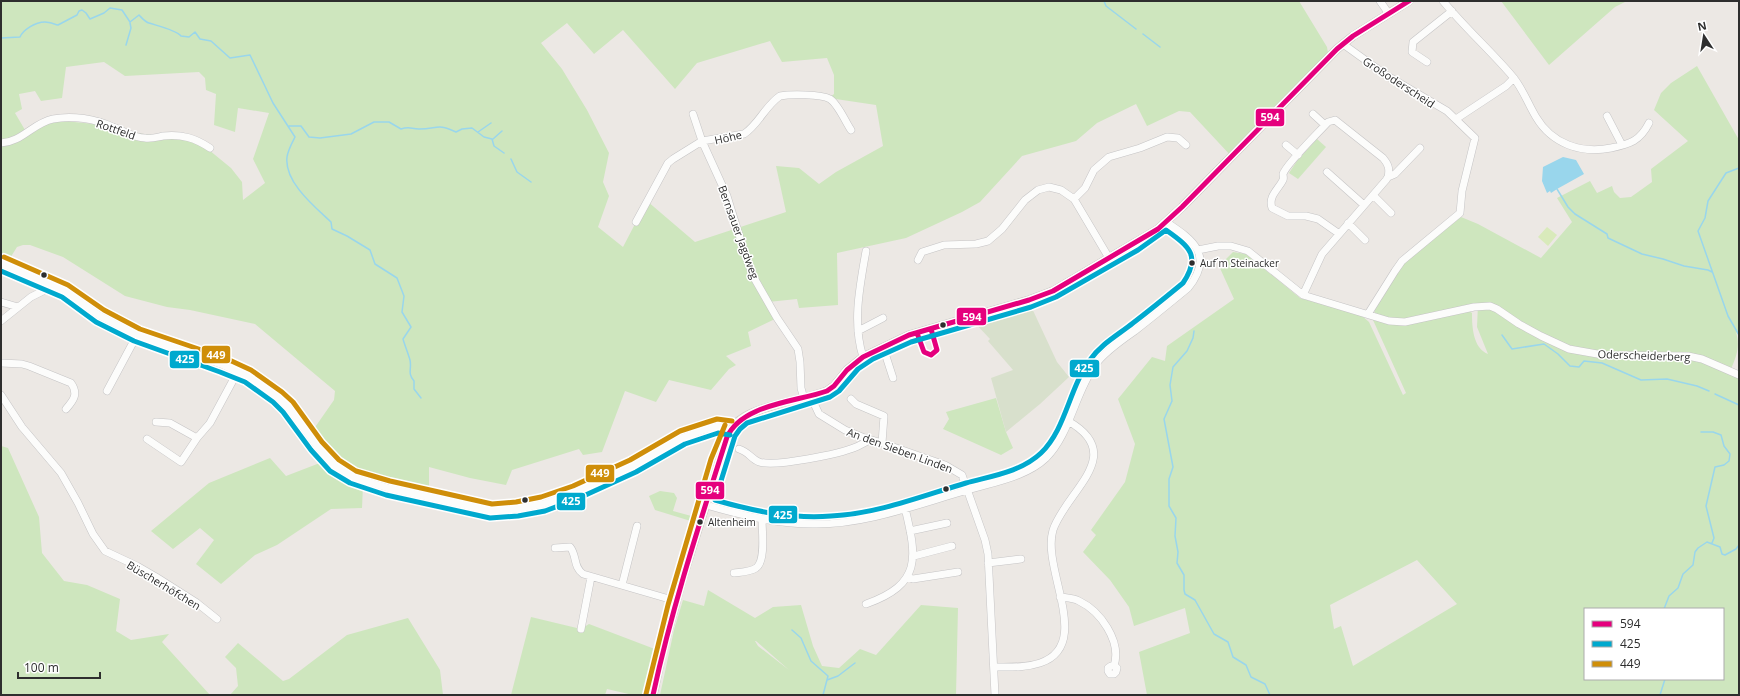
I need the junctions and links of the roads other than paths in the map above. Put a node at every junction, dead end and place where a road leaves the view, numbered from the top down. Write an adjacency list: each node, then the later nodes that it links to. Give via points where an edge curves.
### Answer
1 (1380, 1): 5 (street)
2 (1410, 1): 5 (main road)
3 (1443, 1): 4 (street)
4 (1452, 11): 7 (street, via 1413,42 1412,52); 8 (street)
5 (1389, 14): 6 (main road)
6 (1343, 44): 12 (street, Großoderscheid, via 1386,75); 31 (main road)
7 (1427, 62)
8 (1514, 78): 12 (street); 20 (street, via 1543,127 1555,138 1584,150 1598,151)
9 (693, 114): 16 (street, Bernsauer Jagdweg)
10 (1313, 114): 14 (street)
11 (1607, 116): 20 (street)
12 (1456, 119): 44 (street, Großoderscheid, via 1475,138 1462,192 1460,214 1402,261)
13 (1649, 122): 20 (street, via 1636,140)
14 (1325, 126): 23 (street); 25 (street, via 1335,120 1383,158 1390,170)
15 (852, 130): 16 (street, Höhe, via 829,98 784,95 776,98 750,131)
16 (702, 141): 30 (street, Höhe, via 668,162); 49 (street, Bernsauer Jagdweg, via 727,196 753,276 776,318)
17 (1, 143): 21 (street, Rottfeld, via 15,140 42,122 66,118 96,121 146,139 172,135 188,136)
18 (1186, 145): 27 (street, via 1178,138 1167,136 1140,148 1109,157 1094,170 1085,188)
19 (1286, 145): 23 (street)
20 (1622, 146)
21 (210, 148)
22 (1420, 148): 25 (street, via 1395,174)
23 (1298, 155): 33 (street, via 1283,174 1284,179 1270,202 1272,208 1288,216 1318,218)
24 (1327, 172): 28 (street)
25 (1388, 176): 26 (street)
26 (1372, 195): 28 (street); 29 (street)
27 (1074, 199): 37 (street); 38 (street, via 1061,190 1043,188 1025,200 1002,229 988,241 938,246 922,252)
28 (1364, 205): 32 (street)
29 (1391, 213)
30 (636, 222)
31 (1166, 222): 35 (street, via 1187,236); 37 (main road)
32 (1348, 223): 33 (street); 34 (street)
33 (1338, 234): 41 (street, via 1322,254)
34 (1366, 240)
35 (1198, 250): 41 (street, via 1231,246 1248,251); 61 (street, via 1199,268 1196,279 1096,364)
36 (866, 251): 47 (street, via 860,284)
37 (1109, 258): 50 (main road, via 1043,296 910,335)
38 (918, 260)
39 (1, 264): 40 (street)
40 (50, 284): 43 (street, via 47,289); 48 (street, via 65,291 100,316)
41 (1303, 295): 44 (street, Oderscheiderberg)
42 (1, 302): 43 (street)
43 (18, 307): 46 (street)
44 (1368, 314): 54 (street, Oderscheiderberg, via 1405,322 1490,306 1541,336 1570,349 1603,355 1688,356 1702,359)
45 (883, 318): 47 (street)
46 (1, 321)
47 (858, 331): 51 (street)
48 (137, 335): 53 (street); 56 (street)
49 (795, 345): 58 (street, An den Sieben Linden, via 799,355 801,388)
50 (883, 347): 51 (main road); 55 (street)
51 (863, 357): 58 (main road, via 847,370 830,390)
52 (1, 363): 60 (street, via 26,365 71,383 75,394)
53 (238, 371): 63 (street, via 259,383 288,407 328,459 342,471 388,488 491,511 529,507 576,492 633,466 682,438 718,426); 64 (street, via 210,423)
54 (1739, 375)
55 (893, 378)
56 (107, 391)
57 (1, 395): 89 (street, Büscherhöfchen, via 22,427 61,473 93,534 105,551 156,577)
58 (807, 398): 63 (main road, via 748,415); 66 (street, An den Sieben Linden, via 819,414 845,430)
59 (851, 399): 67 (street, via 856,404 884,416)
60 (66, 409)
61 (1068, 421): 69 (street, via 1055,446 1036,466 1018,475); 86 (street, via 1082,430 1090,442 1094,457 1092,468 1063,511 1053,531 1051,556)
62 (156, 422): 64 (street, via 170,423)
63 (731, 428): 70 (main road)
64 (197, 438): 65 (street, via 181,462)
65 (147, 439)
66 (870, 440): 67 (street, An den Sieben Linden); 68 (street, via 848,449 778,464 754,460)
67 (882, 443): 69 (street, An den Sieben Linden, via 957,471 965,480)
68 (739, 448)
69 (967, 490): 71 (street); 80 (street, An den Sieben Linden, via 984,540)
70 (706, 505): 72 (street); 87 (main road)
71 (905, 508): 72 (street, via 836,523 794,524); 75 (street)
72 (762, 519): 82 (street, via 760,563 752,570)
73 (947, 523): 75 (street)
74 (637, 526): 85 (street)
75 (910, 532): 78 (street)
76 (952, 546): 78 (street)
77 (555, 548): 83 (street, via 570,547 579,571)
78 (914, 556): 84 (street)
79 (1021, 559): 80 (street)
80 (988, 563): 92 (street, An den Sieben Linden)
81 (958, 572): 84 (street, via 913,579)
82 (734, 573)
83 (591, 576): 85 (street); 90 (street)
84 (907, 577): 88 (street, via 883,598)
85 (622, 585): 87 (street)
86 (1060, 597): 91 (street, via 1082,602 1103,622 1114,648); 92 (street, via 1066,630 1064,640 1055,654 1038,664)
87 (676, 601): 93 (main road)
88 (866, 604)
89 (217, 619)
90 (581, 629)
91 (1114, 666)
92 (994, 667): 94 (street, An den Sieben Linden)
93 (653, 695)
94 (995, 695)

